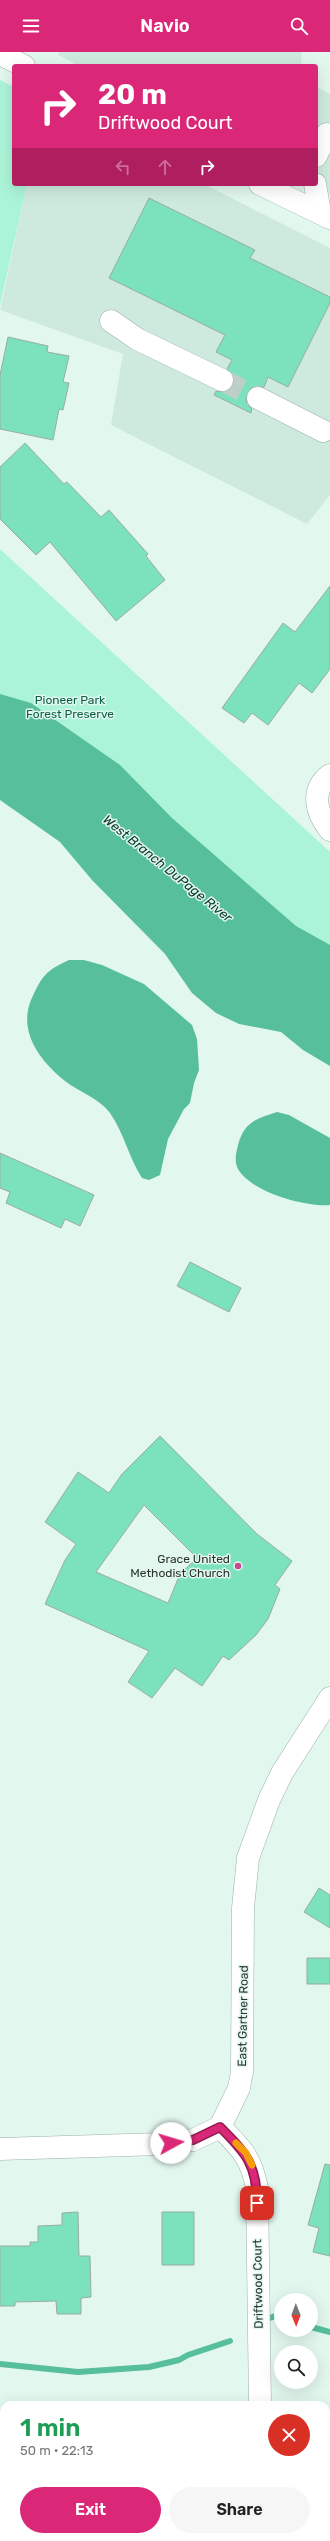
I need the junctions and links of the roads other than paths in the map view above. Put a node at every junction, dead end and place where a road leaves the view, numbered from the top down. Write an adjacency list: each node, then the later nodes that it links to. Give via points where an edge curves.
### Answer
1 (0, 54): 2 (street)
2 (20, 64)
3 (330, 136): 4 (street, via 327,134)
4 (318, 152)
5 (264, 186): 7 (street)
6 (316, 186): 7 (street)
7 (325, 216)
8 (111, 321): 9 (street, via 137,339)
9 (222, 380)
10 (258, 398): 11 (street)
11 (323, 431)
12 (330, 775): 13 (street, via 318,787 316,802 322,821)
13 (330, 830)
14 (330, 1698): 15 (street, East Gartner Road, via 282,1772 248,1858 243,1908 242,2072 239,2088)
15 (220, 2127): 16 (street, via 193,2140 160,2144); 17 (street, Driftwood Court, via 246,2153 253,2168 257,2188)
16 (0, 2148)
17 (260, 2401)

